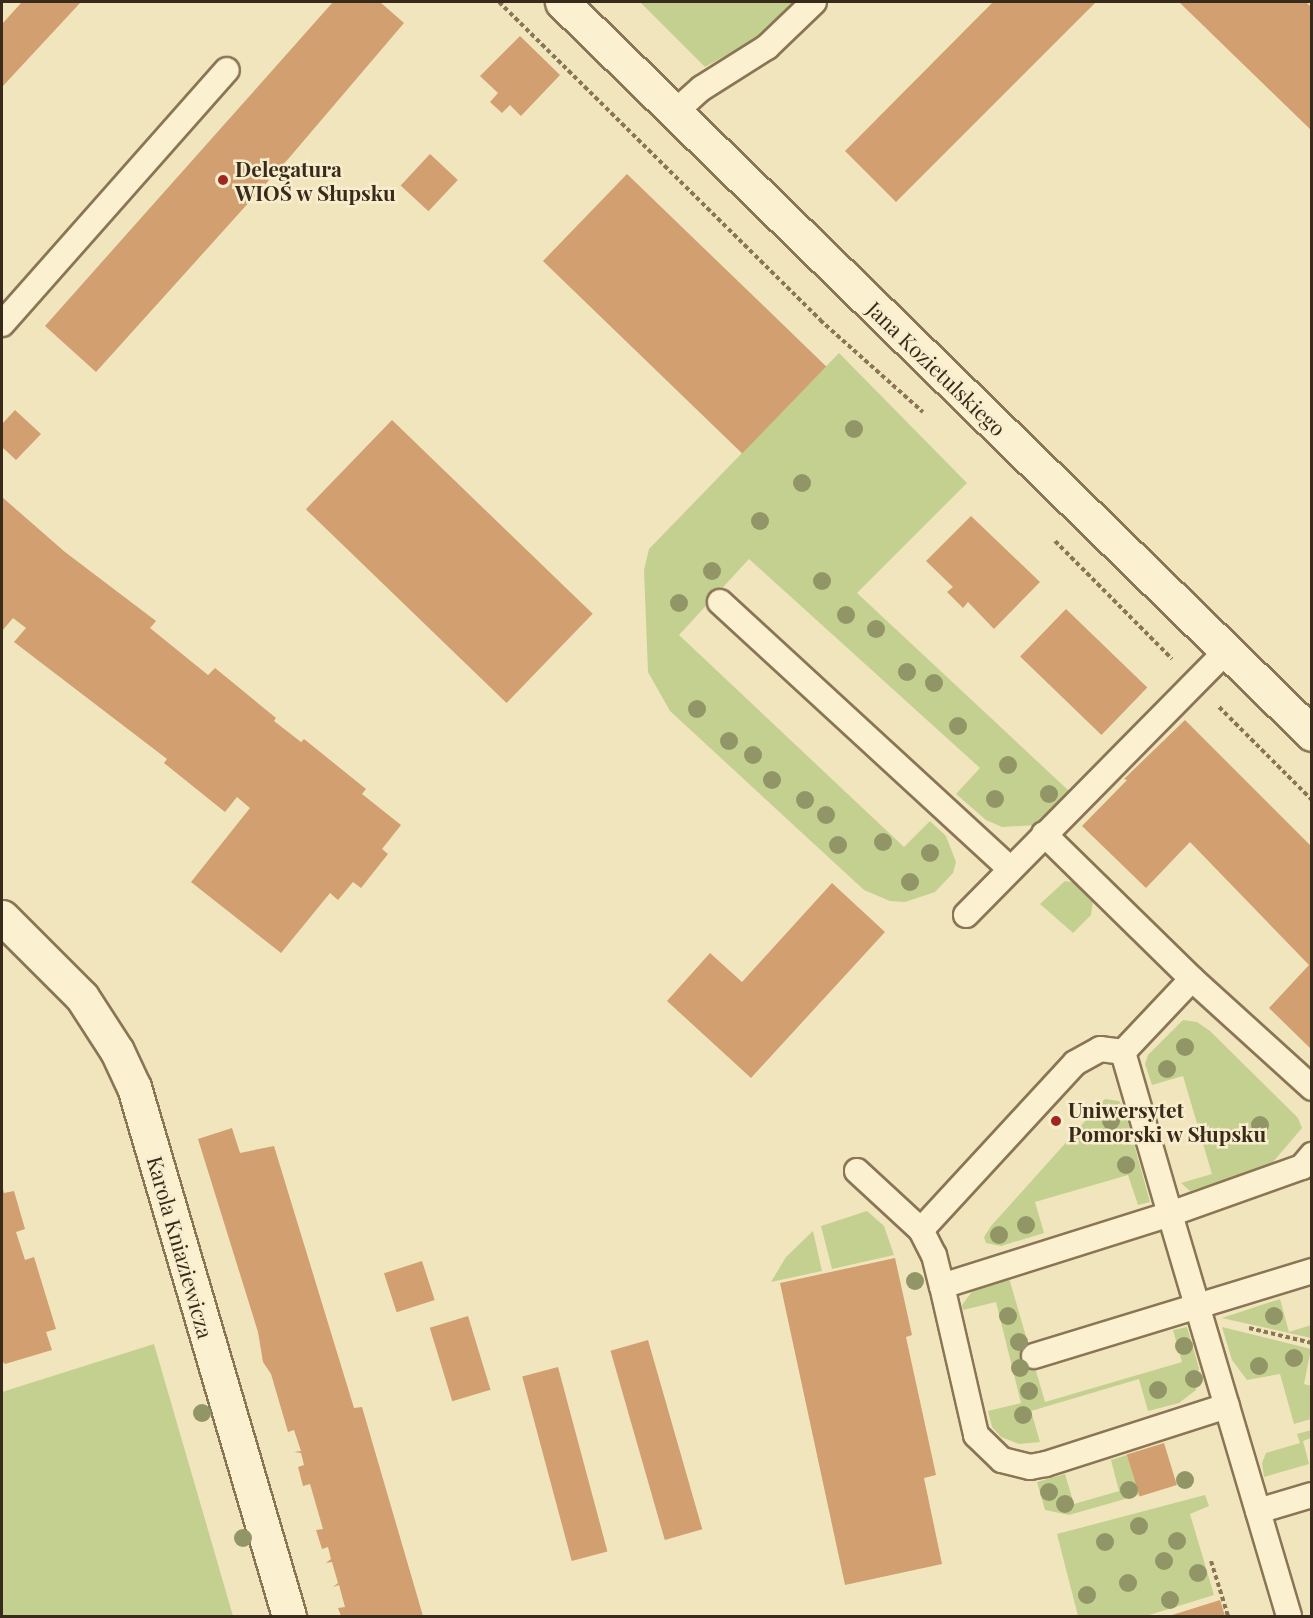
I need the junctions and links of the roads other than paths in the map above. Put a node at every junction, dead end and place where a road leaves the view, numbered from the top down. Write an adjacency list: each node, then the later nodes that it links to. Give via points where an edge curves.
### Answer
1 (562, 2): 4 (street, Jana Kozietulskiego)
2 (814, 2): 4 (lane, via 767,47 702,88)
3 (227, 70): 5 (lane)
4 (675, 112): 7 (street, Jana Kozietulskiego)
5 (2, 324)
6 (720, 602): 10 (lane)
7 (1226, 651): 8 (street, Jana Kozietulskiego); 9 (lane)
8 (1311, 734)
9 (1044, 834): 10 (lane); 13 (lane)
10 (1010, 869): 11 (lane)
11 (966, 915)
12 (2, 917): 27 (street, Karola Kniaziewicza, via 82,997 117,1051 134,1087)
13 (1192, 979): 14 (lane); 15 (lane)
14 (1123, 1052): 18 (lane); 19 (lane, via 1100,1049 1075,1063)
15 (1311, 1088)
16 (1308, 1166): 18 (lane)
17 (857, 1171): 19 (lane)
18 (1170, 1214): 21 (lane); 22 (lane)
19 (921, 1230): 21 (lane, via 934,1255)
20 (1311, 1271): 22 (lane)
21 (942, 1286): 24 (lane, via 976,1435 1002,1460 1030,1467 1046,1464)
22 (1197, 1307): 23 (lane); 24 (lane)
23 (1034, 1356)
24 (1227, 1406): 26 (lane)
25 (1311, 1495): 26 (lane)
26 (1258, 1511): 28 (lane)
27 (289, 1617)
28 (1289, 1617)

